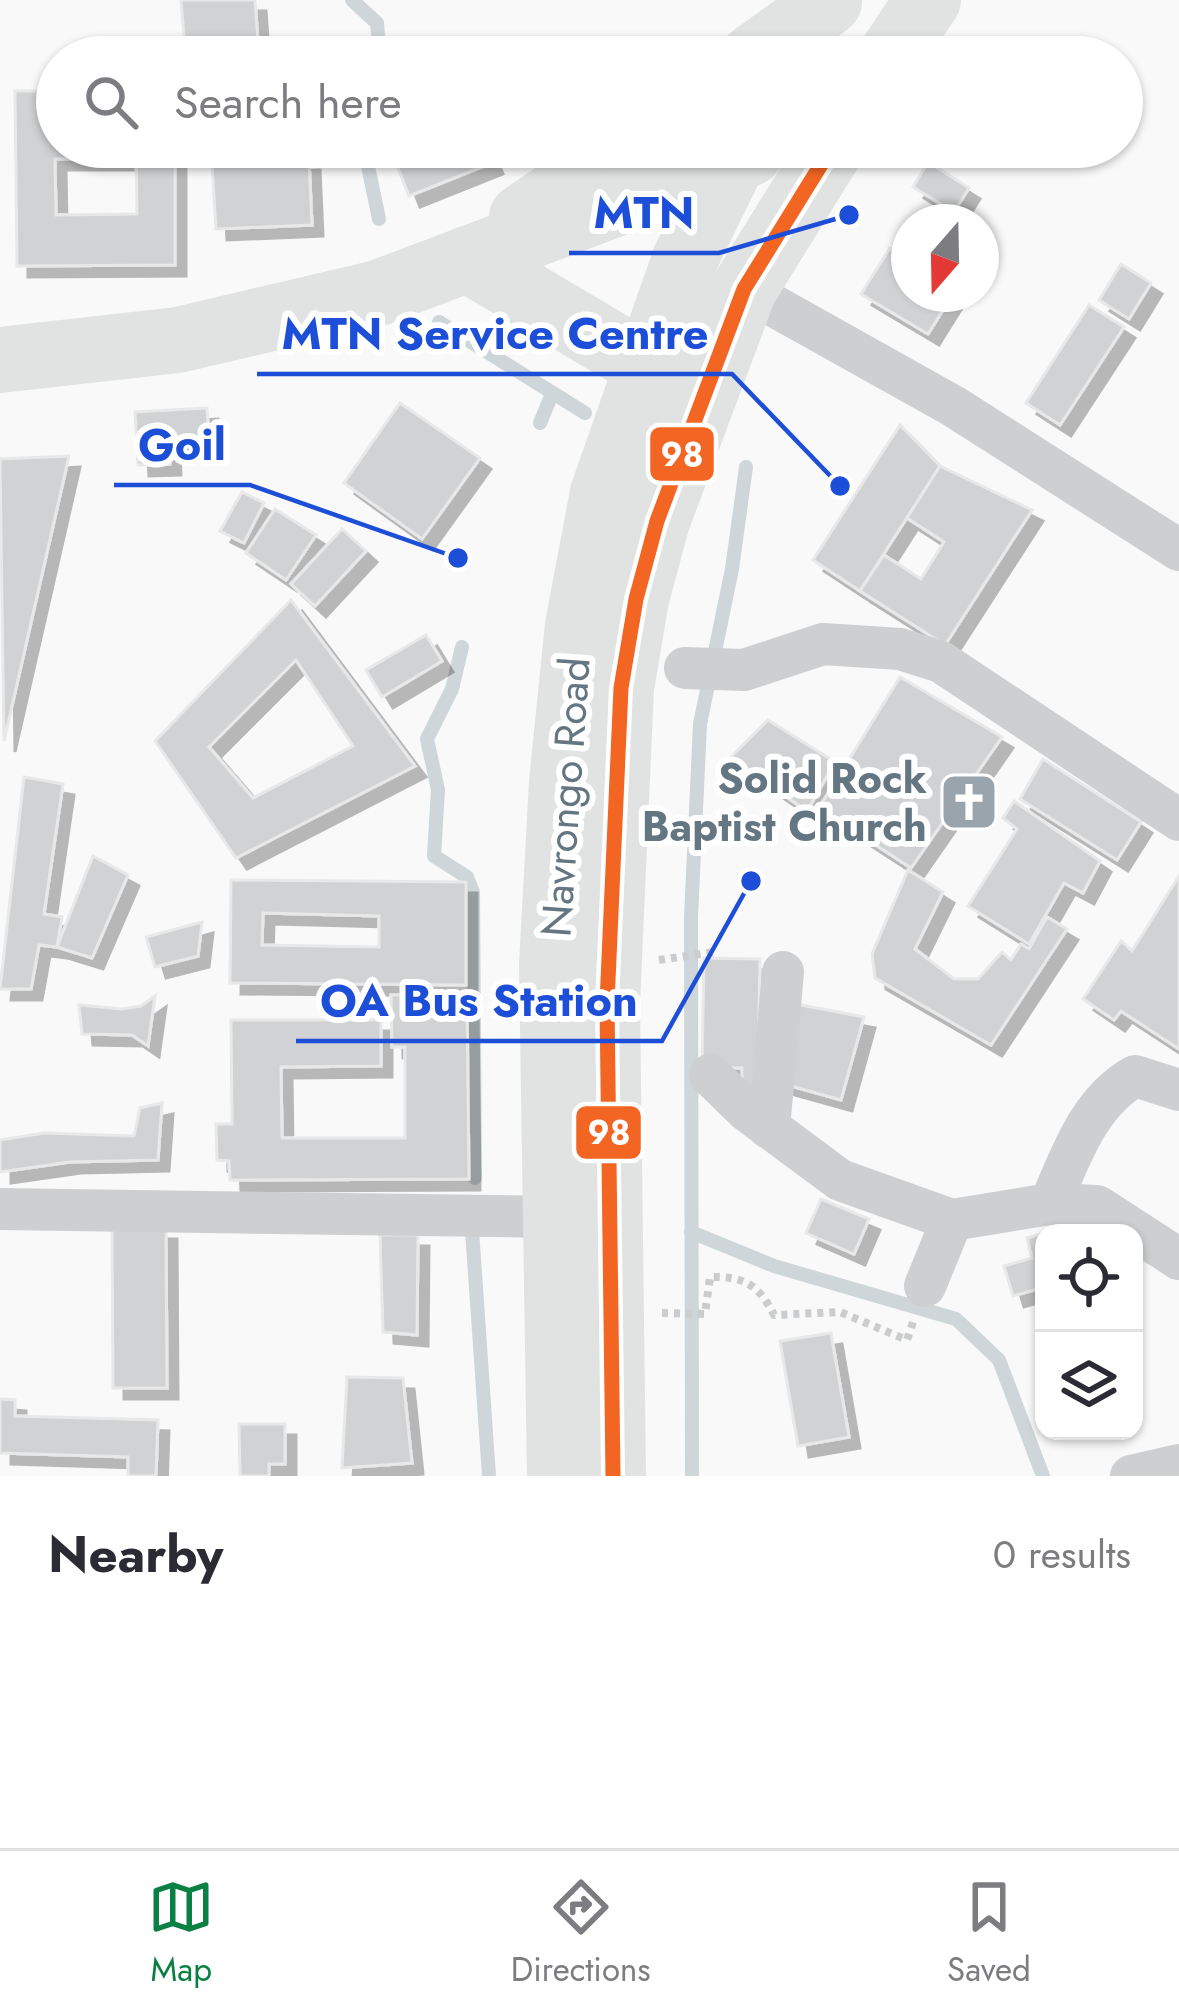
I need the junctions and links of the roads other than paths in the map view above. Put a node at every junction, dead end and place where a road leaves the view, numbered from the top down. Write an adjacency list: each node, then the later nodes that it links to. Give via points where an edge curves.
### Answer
1 (928, 0): 5 (highway)
2 (830, 1): 3 (highway); 4 (highway)
3 (782, 36)
4 (808, 36)
5 (904, 36)
6 (592, 168): 10 (highway)
7 (704, 168): 10 (highway)
8 (738, 168): 13 (highway, Navrongo Road, via 685,259)
9 (819, 168): 11 (highway, Navrongo Road)
10 (467, 259): 12 (highway, via 378,292 178,340); 13 (highway)
11 (744, 289): 14 (highway, Navrongo Road); 15 (street, via 953,406)
12 (0, 360)
13 (646, 368): 14 (highway); 24 (highway, Navrongo Road, via 603,493 578,625 552,965)
14 (705, 400): 30 (highway, Navrongo Road, via 652,540 621,688 607,1003)
15 (1179, 550)
16 (685, 668): 17 (street, via 744,670 823,644 900,649 941,662)
17 (1179, 820)
18 (783, 972): 21 (street)
19 (710, 1075): 21 (street)
20 (1179, 1090): 22 (street, via 1135,1076 1114,1088 1085,1126)
21 (769, 1128): 25 (street, via 840,1180)
22 (1050, 1204): 25 (street); 26 (street, via 1097,1206)
23 (0, 1209): 24 (street)
24 (554, 1217): 29 (highway, Navrongo Road)
25 (952, 1220): 27 (street)
26 (1179, 1258)
27 (925, 1286)
28 (1179, 1465): 31 (street)
29 (560, 1476)
30 (613, 1476)
31 (1131, 1476)

